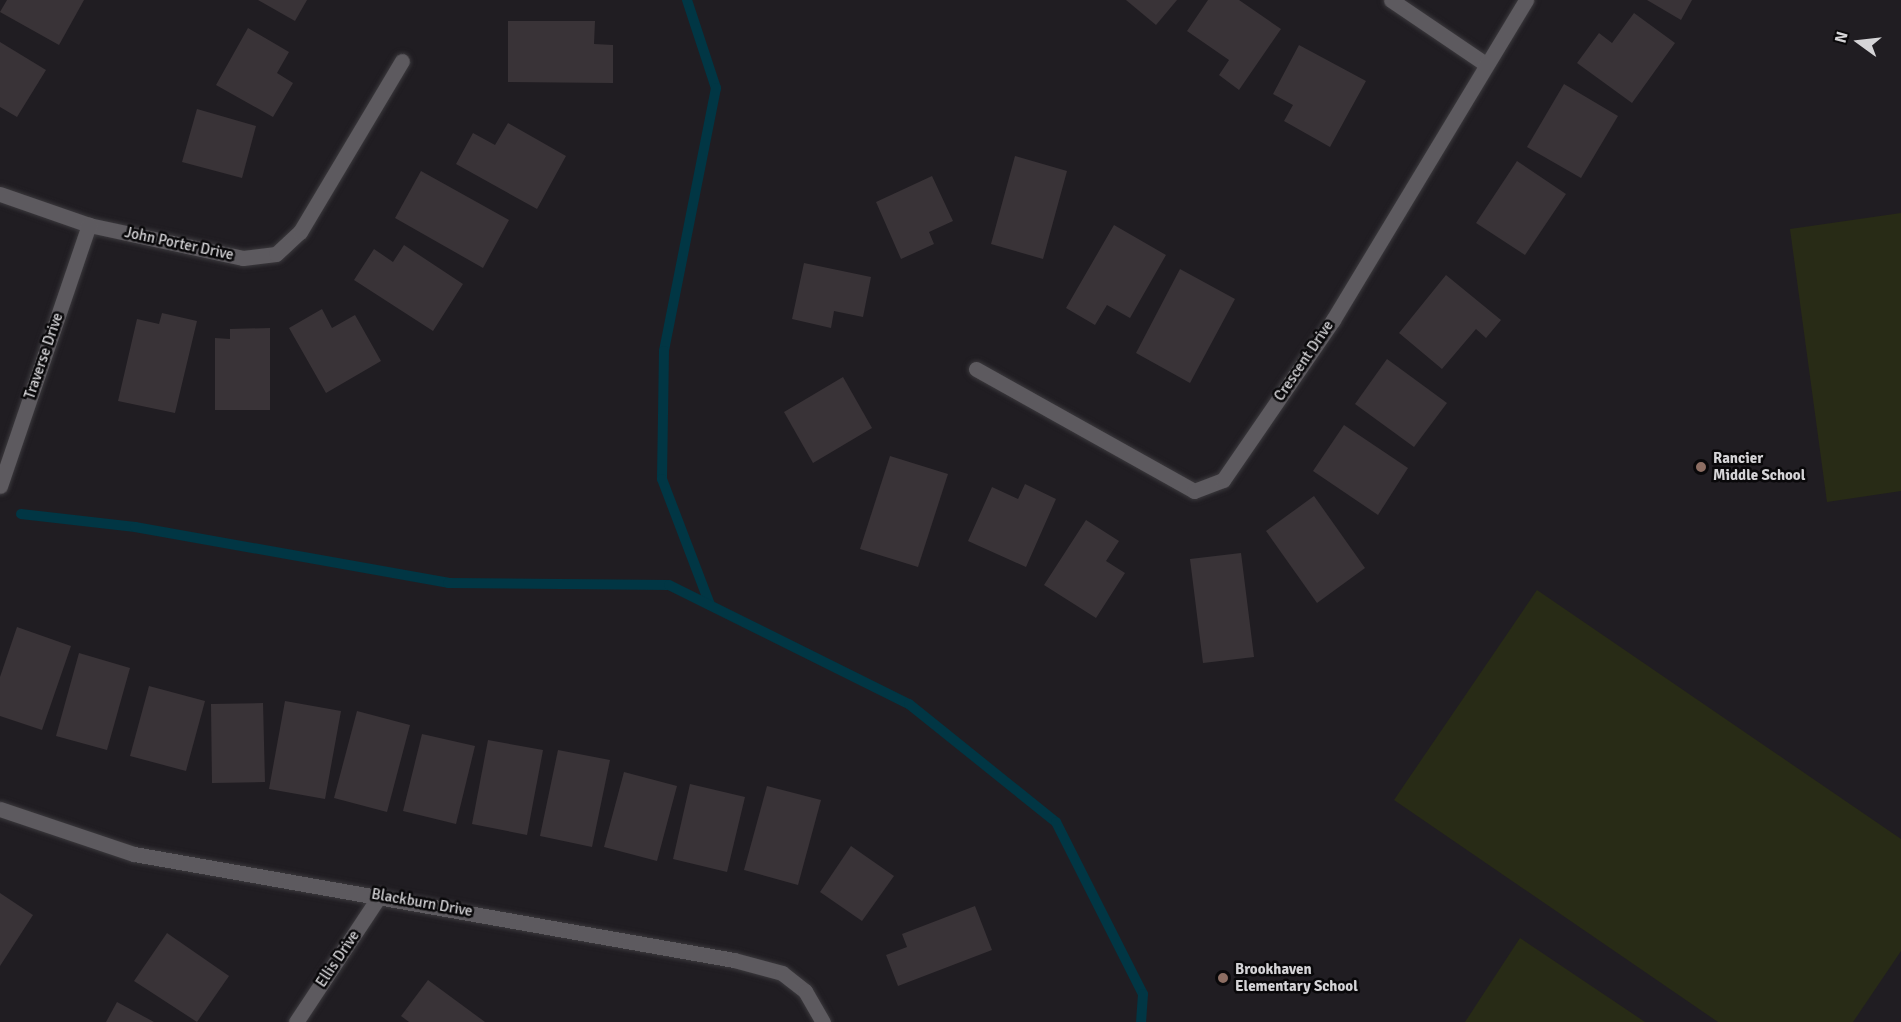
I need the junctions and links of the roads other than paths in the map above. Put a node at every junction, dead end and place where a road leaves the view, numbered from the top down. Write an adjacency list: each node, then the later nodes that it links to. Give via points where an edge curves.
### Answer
1 (1390, 0): 4 (street)
2 (1526, 0): 4 (street, Crescent Drive)
3 (402, 61): 6 (street, John Porter Drive, via 300,232 276,254 243,258)
4 (1484, 63): 7 (street, Crescent Drive, via 1332,320 1223,480 1194,491)
5 (0, 194): 6 (street, John Porter Drive)
6 (89, 225): 8 (street, Traverse Drive)
7 (976, 369)
8 (0, 486)
9 (0, 809): 10 (street, Blackburn Drive, via 134,854)
10 (380, 896): 11 (street, Ellis Drive); 12 (street, Blackburn Drive, via 722,957 782,973 805,991)
11 (296, 1022)
12 (823, 1022)

